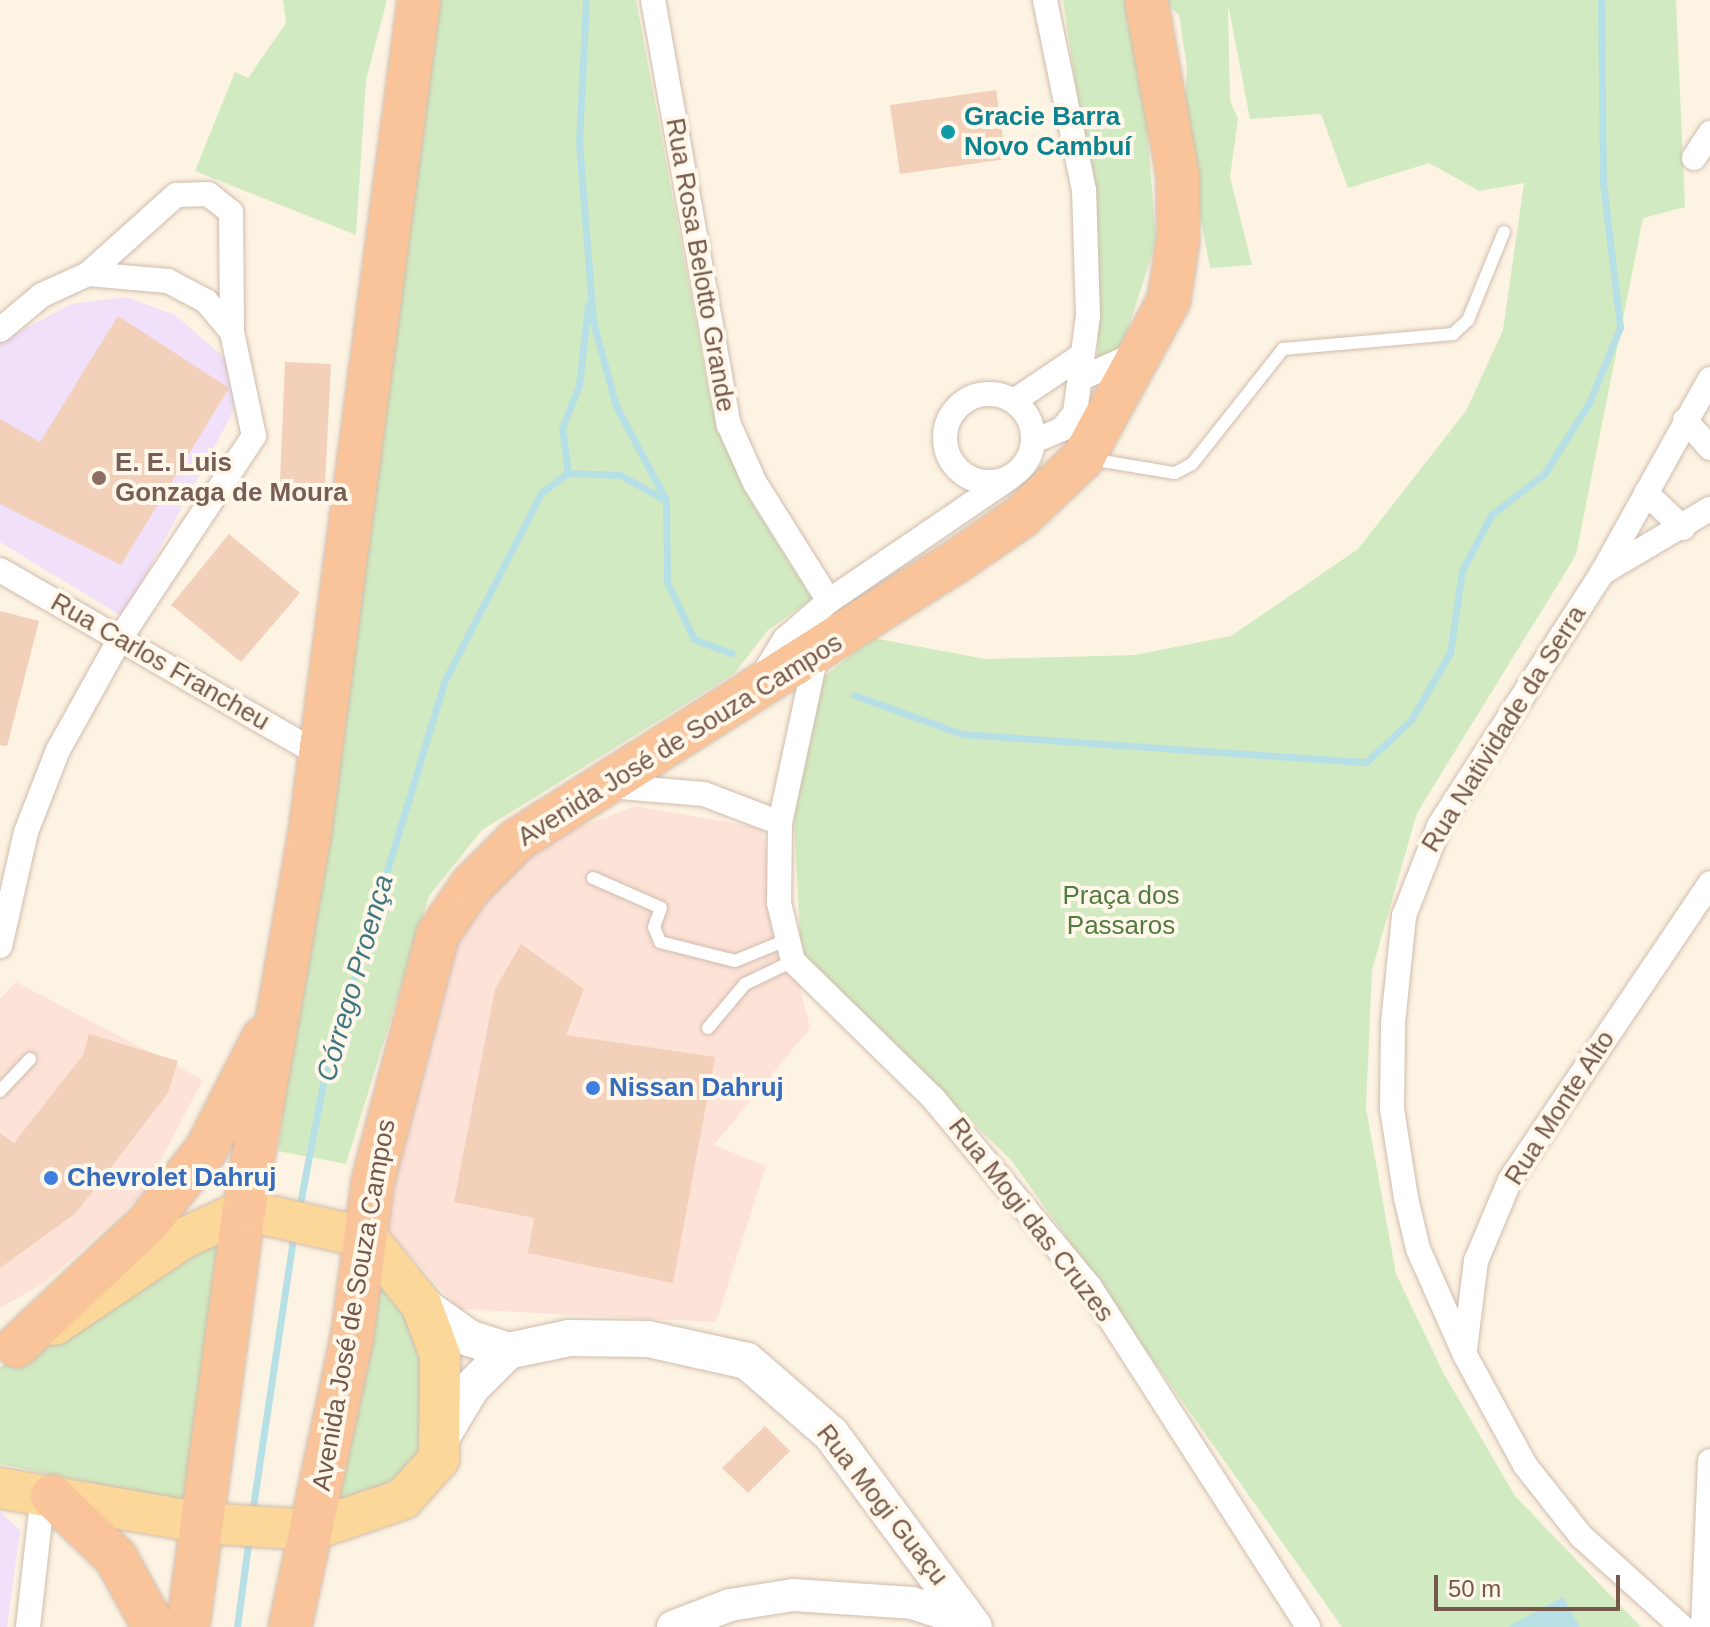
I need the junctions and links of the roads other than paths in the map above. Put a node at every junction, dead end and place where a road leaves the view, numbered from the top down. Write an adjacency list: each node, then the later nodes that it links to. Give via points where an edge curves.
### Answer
1 (419, 0): 31 (highway)
2 (653, 0): 27 (street, Rua Rosa Belotto Grande, via 729,425 755,483)
3 (1045, 0): 12 (street, via 1084,190 1088,316)
4 (1146, 0): 11 (highway, Avenida José de Souza Campos, via 1178,177 1178,240 1169,300)
5 (1710, 133): 6 (street)
6 (1694, 158)
7 (1504, 232): 18 (lane, via 1468,320 1453,334 1283,349 1192,464 1175,473)
8 (88, 274): 9 (street, via 42,295); 10 (street, via 168,281 206,301); 10 (street, via 176,195 208,194 231,212)
9 (0, 330)
10 (232, 332): 28 (street, via 254,436)
11 (1139, 352): 12 (street); 18 (highway, Avenida José de Souza Campos)
12 (1081, 367): 14 (street); 16 (street, via 1075,413 1062,429)
13 (1710, 379): 15 (street, Rua Natividade da Serra)
14 (1014, 401): 16 (street); 20 (street, via 978,395 947,424 947,451)
15 (1685, 420): 17 (street); 21 (street, Rua Natividade da Serra)
16 (1034, 441): 19 (street)
17 (1710, 448)
18 (1083, 458): 29 (highway, Avenida José de Souza Campos, via 1021,517)
19 (1009, 478): 20 (street); 24 (street)
20 (973, 479): 24 (street)
21 (1646, 493): 23 (street); 26 (street, Rua Natividade da Serra)
22 (1710, 509): 23 (street)
23 (1683, 528): 26 (street)
24 (940, 531): 27 (street)
25 (0, 570): 28 (street, Rua Carlos Francheu)
26 (1602, 573): 49 (street, Rua Natividade da Serra, via 1474,765 1417,872 1394,994 1392,1109 1418,1249)
27 (829, 601): 30 (street, via 771,656)
28 (121, 637): 31 (street, Rua Carlos Francheu); 36 (street, via 41,786)
29 (816, 655): 30 (highway, Avenida José de Souza Campos); 33 (street)
30 (753, 693): 32 (highway, Avenida José de Souza Campos)
31 (320, 755): 40 (highway)
32 (595, 787): 33 (street, via 704,794); 45 (highway, Avenida José de Souza Campos, via 517,840 471,886 438,934 373,1181)
33 (780, 823): 37 (street)
34 (593, 878): 38 (lane, via 661,908 654,927 660,942)
35 (1710, 883): 49 (street, Rua Monte Alto, via 1510,1180 1476,1261)
36 (0, 946)
37 (788, 951): 38 (lane); 39 (lane); 64 (street, Rua Mogi das Cruzes, via 933,1098 1090,1287)
38 (735, 961): 39 (lane)
39 (745, 984): 41 (lane)
40 (278, 992): 44 (highway); 47 (highway, via 206,1150 147,1224)
41 (708, 1028)
42 (30, 1059): 43 (lane)
43 (0, 1091)
44 (256, 1212): 45 (main road); 47 (main road, via 184,1238); 54 (highway)
45 (367, 1238): 46 (main road); 55 (highway, Avenida José de Souza Campos)
46 (421, 1304): 48 (main road, via 469,1338); 50 (main road, via 440,1355)
47 (9, 1350)
48 (508, 1351): 50 (main road, via 471,1388); 57 (main road, Rua Mogi Guaçu, via 569,1338 648,1339 747,1361 831,1434)
49 (1465, 1355): 65 (street, via 1525,1465 1581,1536)
50 (444, 1433): 55 (main road, via 439,1459 403,1499)
51 (1710, 1461): 66 (street)
52 (0, 1488): 53 (main road)
53 (47, 1495): 54 (main road); 56 (highway); 58 (street)
54 (212, 1525): 55 (main road); 61 (highway)
55 (302, 1530): 62 (highway, Avenida José de Souza Campos)
56 (131, 1580): 59 (lane); 60 (highway)
57 (975, 1625): 63 (street, via 912,1603 793,1595 730,1605)
58 (28, 1627)
59 (133, 1627)
60 (154, 1627)
61 (188, 1627)
62 (290, 1627)
63 (673, 1627)
64 (1308, 1627)
65 (1682, 1627)
66 (1703, 1627)

